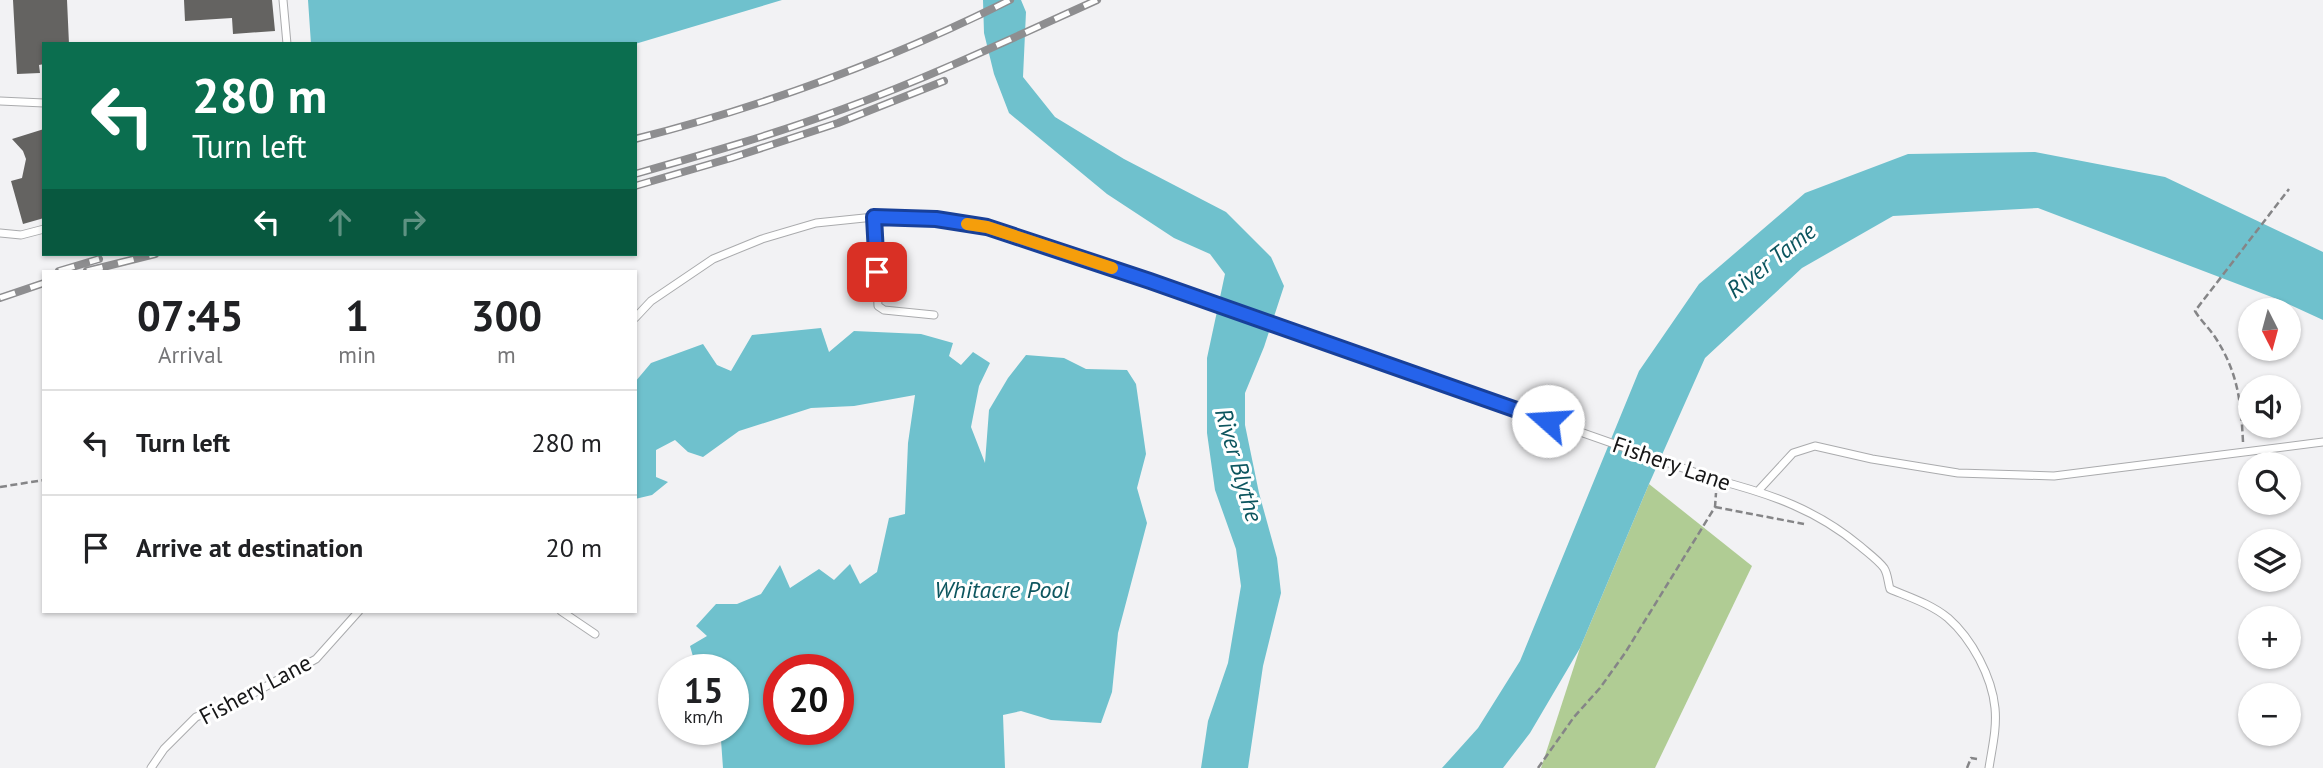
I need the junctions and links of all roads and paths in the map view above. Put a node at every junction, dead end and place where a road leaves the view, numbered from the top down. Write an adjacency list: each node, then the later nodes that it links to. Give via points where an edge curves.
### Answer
1 (283, 0): 2 (lane)
2 (287, 42)
3 (0, 101): 4 (lane)
4 (42, 103)
5 (2289, 189): 12 (path, via 2195,311 2231,366 2241,398)
6 (874, 217): 9 (lane, via 878,306); 10 (lane, Fishery Lane, via 816,223 713,259 651,301); 17 (lane, Fishery Lane, via 987,227)
7 (42, 230): 8 (lane, via 21,235)
8 (0, 233)
9 (934, 315)
10 (637, 316)
11 (2323, 442): 13 (lane)
12 (2244, 452)
13 (2251, 452)
14 (2238, 454): 17 (lane, via 2054,476 1958,473 1815,446 1793,453)
15 (42, 480): 16 (path)
16 (0, 487)
17 (1758, 491): 26 (lane, Fishery Lane, via 1801,507 1843,531 1886,570 1889,589 1948,618 1971,645 1995,706)
18 (1806, 525): 24 (path, via 1715,507 1625,653)
19 (357, 613): 23 (lane, Fishery Lane, via 316,659 243,699 196,717)
20 (564, 613): 21 (lane)
21 (595, 634)
22 (1971, 758): 25 (path)
23 (152, 768)
24 (1538, 768)
25 (1967, 768)
26 (1989, 768)

